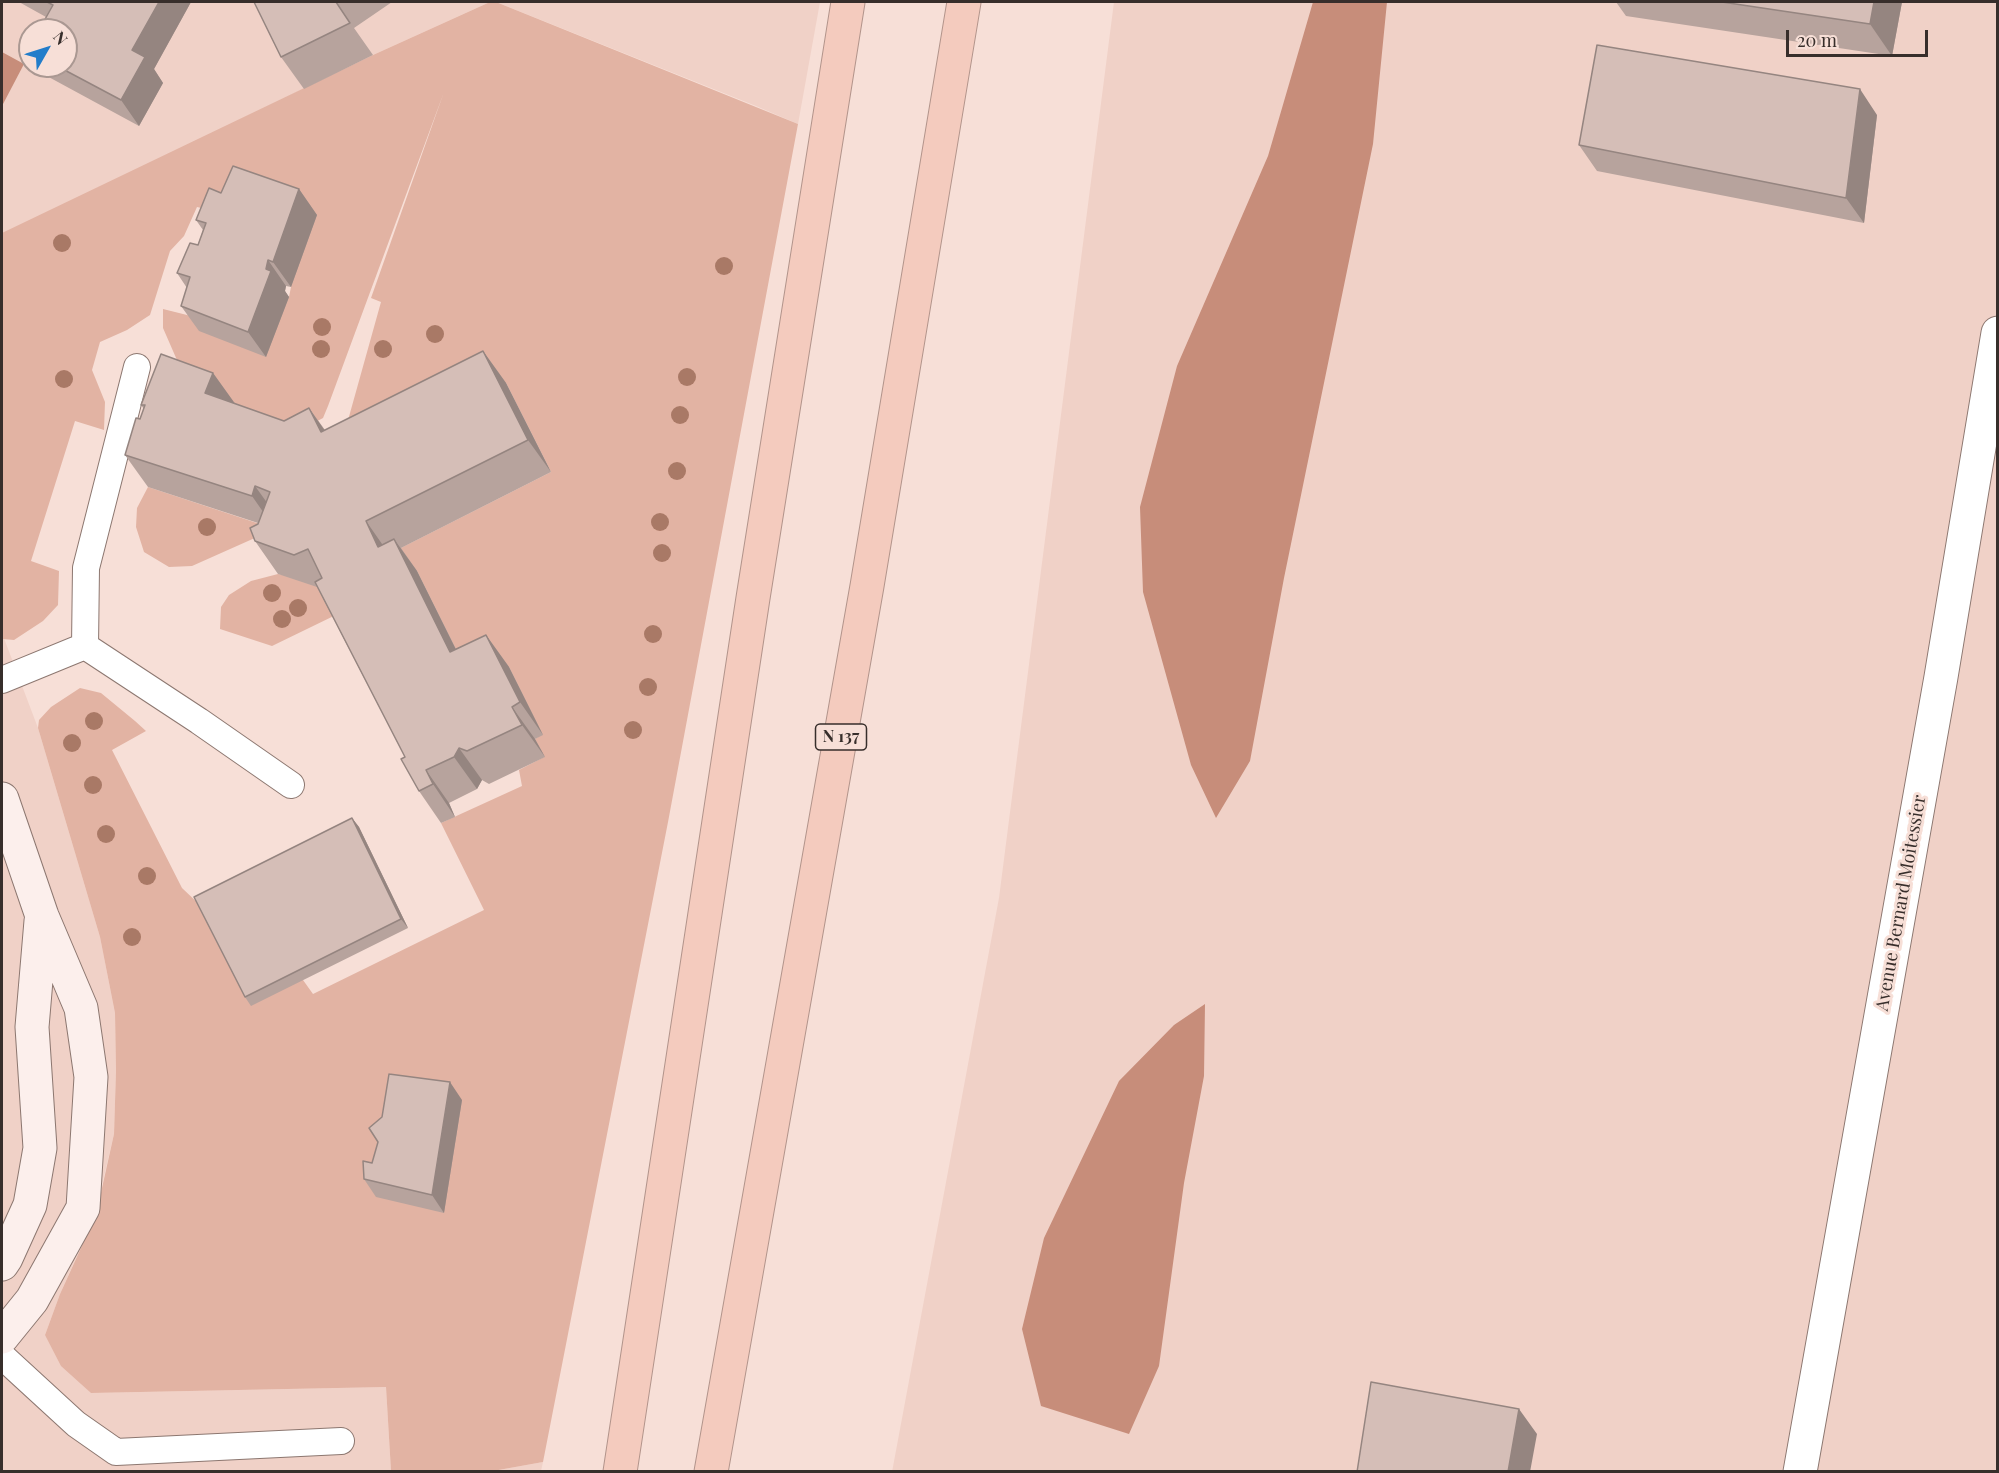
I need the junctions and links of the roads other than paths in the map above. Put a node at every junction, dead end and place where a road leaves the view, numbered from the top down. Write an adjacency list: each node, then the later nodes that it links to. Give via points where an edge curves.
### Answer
1 (848, 2): 15 (highway)
2 (964, 2): 16 (highway, N 137, via 867,586)
3 (1998, 333): 17 (street, Avenue Bernard Moitessier)
4 (137, 368): 5 (lane, via 86,568)
5 (85, 646): 6 (lane); 7 (lane)
6 (2, 680)
7 (291, 785)
8 (2, 799): 9 (street)
9 (42, 916): 10 (street, via 32,1027 40,1148 30,1205); 11 (street, via 81,1008 91,1077 82,1208 32,1300)
10 (2, 1263)
11 (2, 1337)
12 (2, 1356): 14 (lane)
13 (341, 1442): 14 (lane)
14 (119, 1462)
15 (620, 1472)
16 (711, 1472)
17 (1800, 1472)

